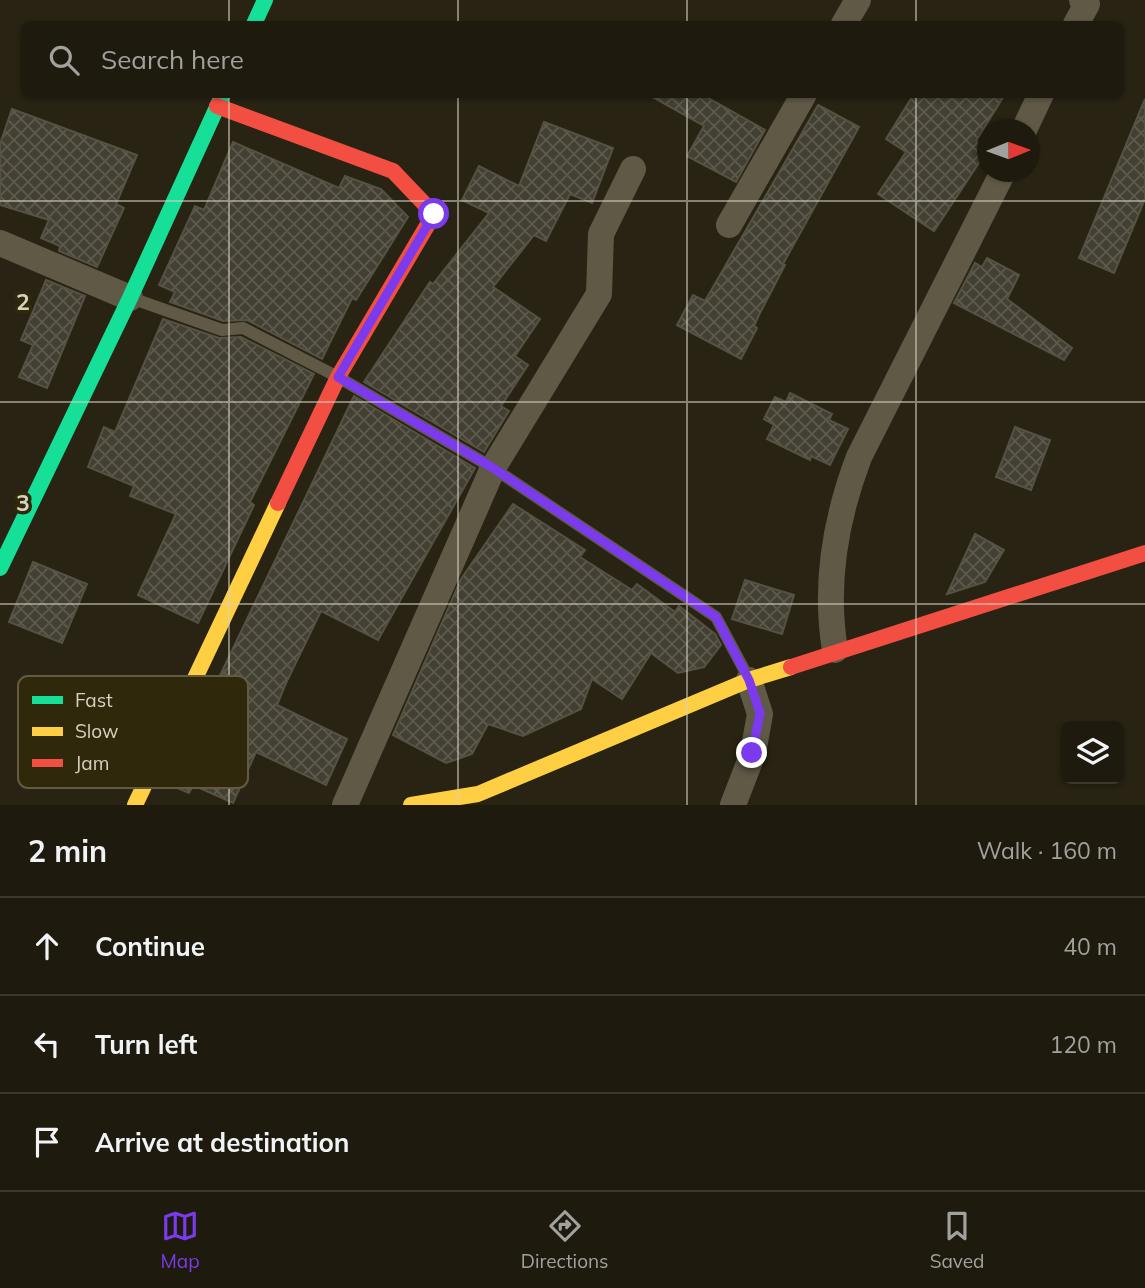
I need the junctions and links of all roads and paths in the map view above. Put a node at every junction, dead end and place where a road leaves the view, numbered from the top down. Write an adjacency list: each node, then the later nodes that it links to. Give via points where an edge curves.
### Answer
1 (265, 0): 4 (street)
2 (858, 0): 5 (street)
3 (1082, 0): 6 (street, via 1087,4)
4 (255, 21)
5 (846, 21)
6 (1078, 21)
7 (802, 98): 13 (street)
8 (1039, 98): 10 (street)
9 (220, 100): 15 (street); 16 (street, via 393,171 434,214)
10 (1029, 119)
11 (633, 169): 17 (street, via 601,234 599,294)
12 (998, 182): 20 (street, via 859,457 842,501 828,610)
13 (729, 225)
14 (0, 243): 15 (street)
15 (130, 298): 16 (lane, via 222,330 243,327); 19 (street)
16 (338, 377): 17 (lane); 21 (street)
17 (493, 468): 22 (lane, via 716,617); 26 (street)
18 (1145, 553): 20 (street)
19 (0, 568)
20 (835, 650): 22 (street)
21 (196, 676)
22 (749, 680): 24 (street); 28 (street, via 760,713 752,753)
23 (143, 788): 25 (street)
24 (461, 801): 27 (street)
25 (135, 805)
26 (345, 805)
27 (411, 805)
28 (733, 805)

